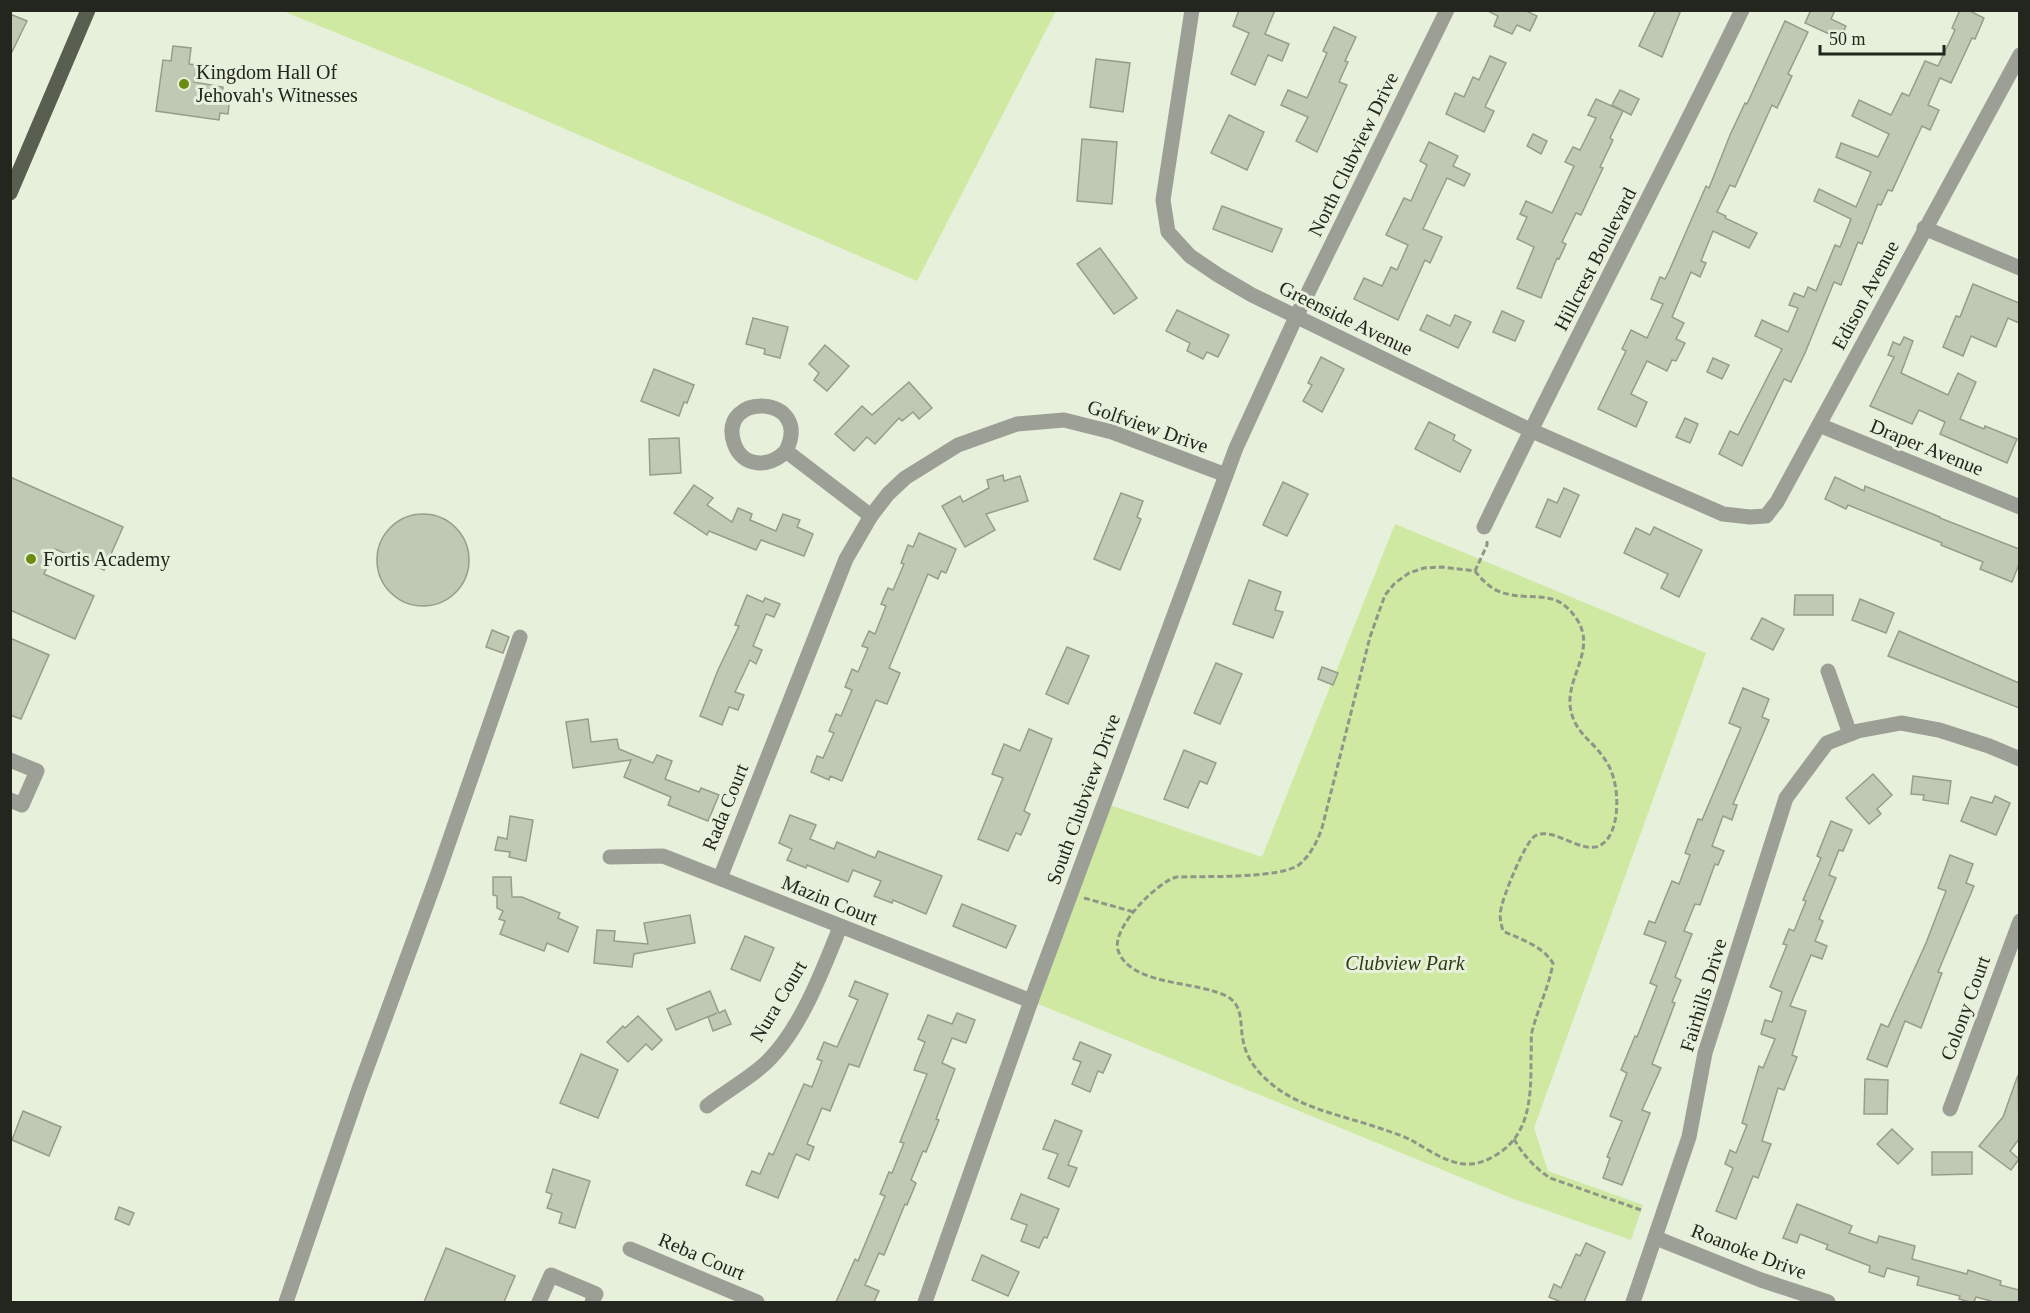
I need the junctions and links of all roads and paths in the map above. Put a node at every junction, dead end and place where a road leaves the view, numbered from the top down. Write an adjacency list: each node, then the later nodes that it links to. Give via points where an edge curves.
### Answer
1 (88, 10): 6 (main road)
2 (1192, 10): 9 (street, Greenside Avenue, via 1163,200 1168,232 1190,256 1218,276)
3 (1447, 10): 9 (street, North Clubview Drive)
4 (1742, 10): 11 (street, Hillcrest Boulevard)
5 (2019, 55): 7 (street, Edison Avenue)
6 (10, 193)
7 (1924, 228): 8 (street); 10 (street, Edison Avenue)
8 (2019, 268)
9 (1296, 317): 11 (street, Greenside Avenue); 13 (street, South Clubview Drive)
10 (1819, 425): 14 (street, Draper Avenue); 15 (street, Edison Avenue, via 1766,516)
11 (1530, 430): 15 (street, Greenside Avenue); 17 (street, Hillcrest Boulevard)
12 (786, 452): 16 (street)
13 (1226, 475): 16 (street, Golfview Drive, via 1112,432 1074,422 1017,424 958,445 905,478); 28 (street, South Clubview Drive)
14 (2019, 507)
15 (1723, 514)
16 (871, 516): 22 (street, Golfview Drive, via 846,559)
17 (1484, 527): 18 (path, via 1487,545)
18 (1474, 571): 29 (path, via 1425,567 1395,583 1385,596 1370,637 1320,834 1299,865 1272,874 1166,879); 35 (path, via 1497,591 1554,598 1577,620 1584,632 1584,652 1570,704 1581,734 1606,760 1615,787 1612,832 1605,841 1595,847 1580,846 1544,833 1535,836 1505,892 1500,920 1503,931 1537,946 1553,963 1532,1029 1528,1107)
19 (520, 638): 39 (street)
20 (1828, 671): 21 (street)
21 (1854, 732): 23 (street, Fairhills Drive, via 1901,723 1939,730); 37 (street, Fairhills Drive, via 1827,742 1786,798 1705,1053 1689,1137)
22 (770, 751): 27 (street, Rada Court)
23 (2019, 759)
24 (10, 760): 25 (street, via 37,771 22,805)
25 (10, 800)
26 (610, 857): 27 (street, Mazin Court, via 663,856)
27 (720, 878): 31 (street, Mazin Court)
28 (1070, 894): 29 (path); 32 (street, South Clubview Drive)
29 (1134, 912): 35 (path, via 1124,924 1116,945 1126,963 1133,970 1199,986 1233,1000 1249,1057 1258,1071 1290,1098 1408,1138 1464,1164 1482,1162)
30 (2019, 921): 34 (street, Colony Court)
31 (840, 927): 32 (street, Mazin Court); 33 (street, Nura Court, via 815,989 784,1040 761,1067)
32 (1030, 1001): 43 (street, South Clubview Drive)
33 (707, 1106)
34 (1950, 1109)
35 (1514, 1139): 36 (path, via 1550,1178)
36 (1641, 1210)
37 (1656, 1238): 44 (street, Fairhills Drive); 45 (street, Roanoke Drive)
38 (630, 1249): 42 (street, Reba Court)
39 (286, 1302)
40 (539, 1302): 41 (street, via 551,1275 596,1294)
41 (592, 1302)
42 (757, 1302)
43 (925, 1302)
44 (1633, 1302)
45 (1828, 1302)

